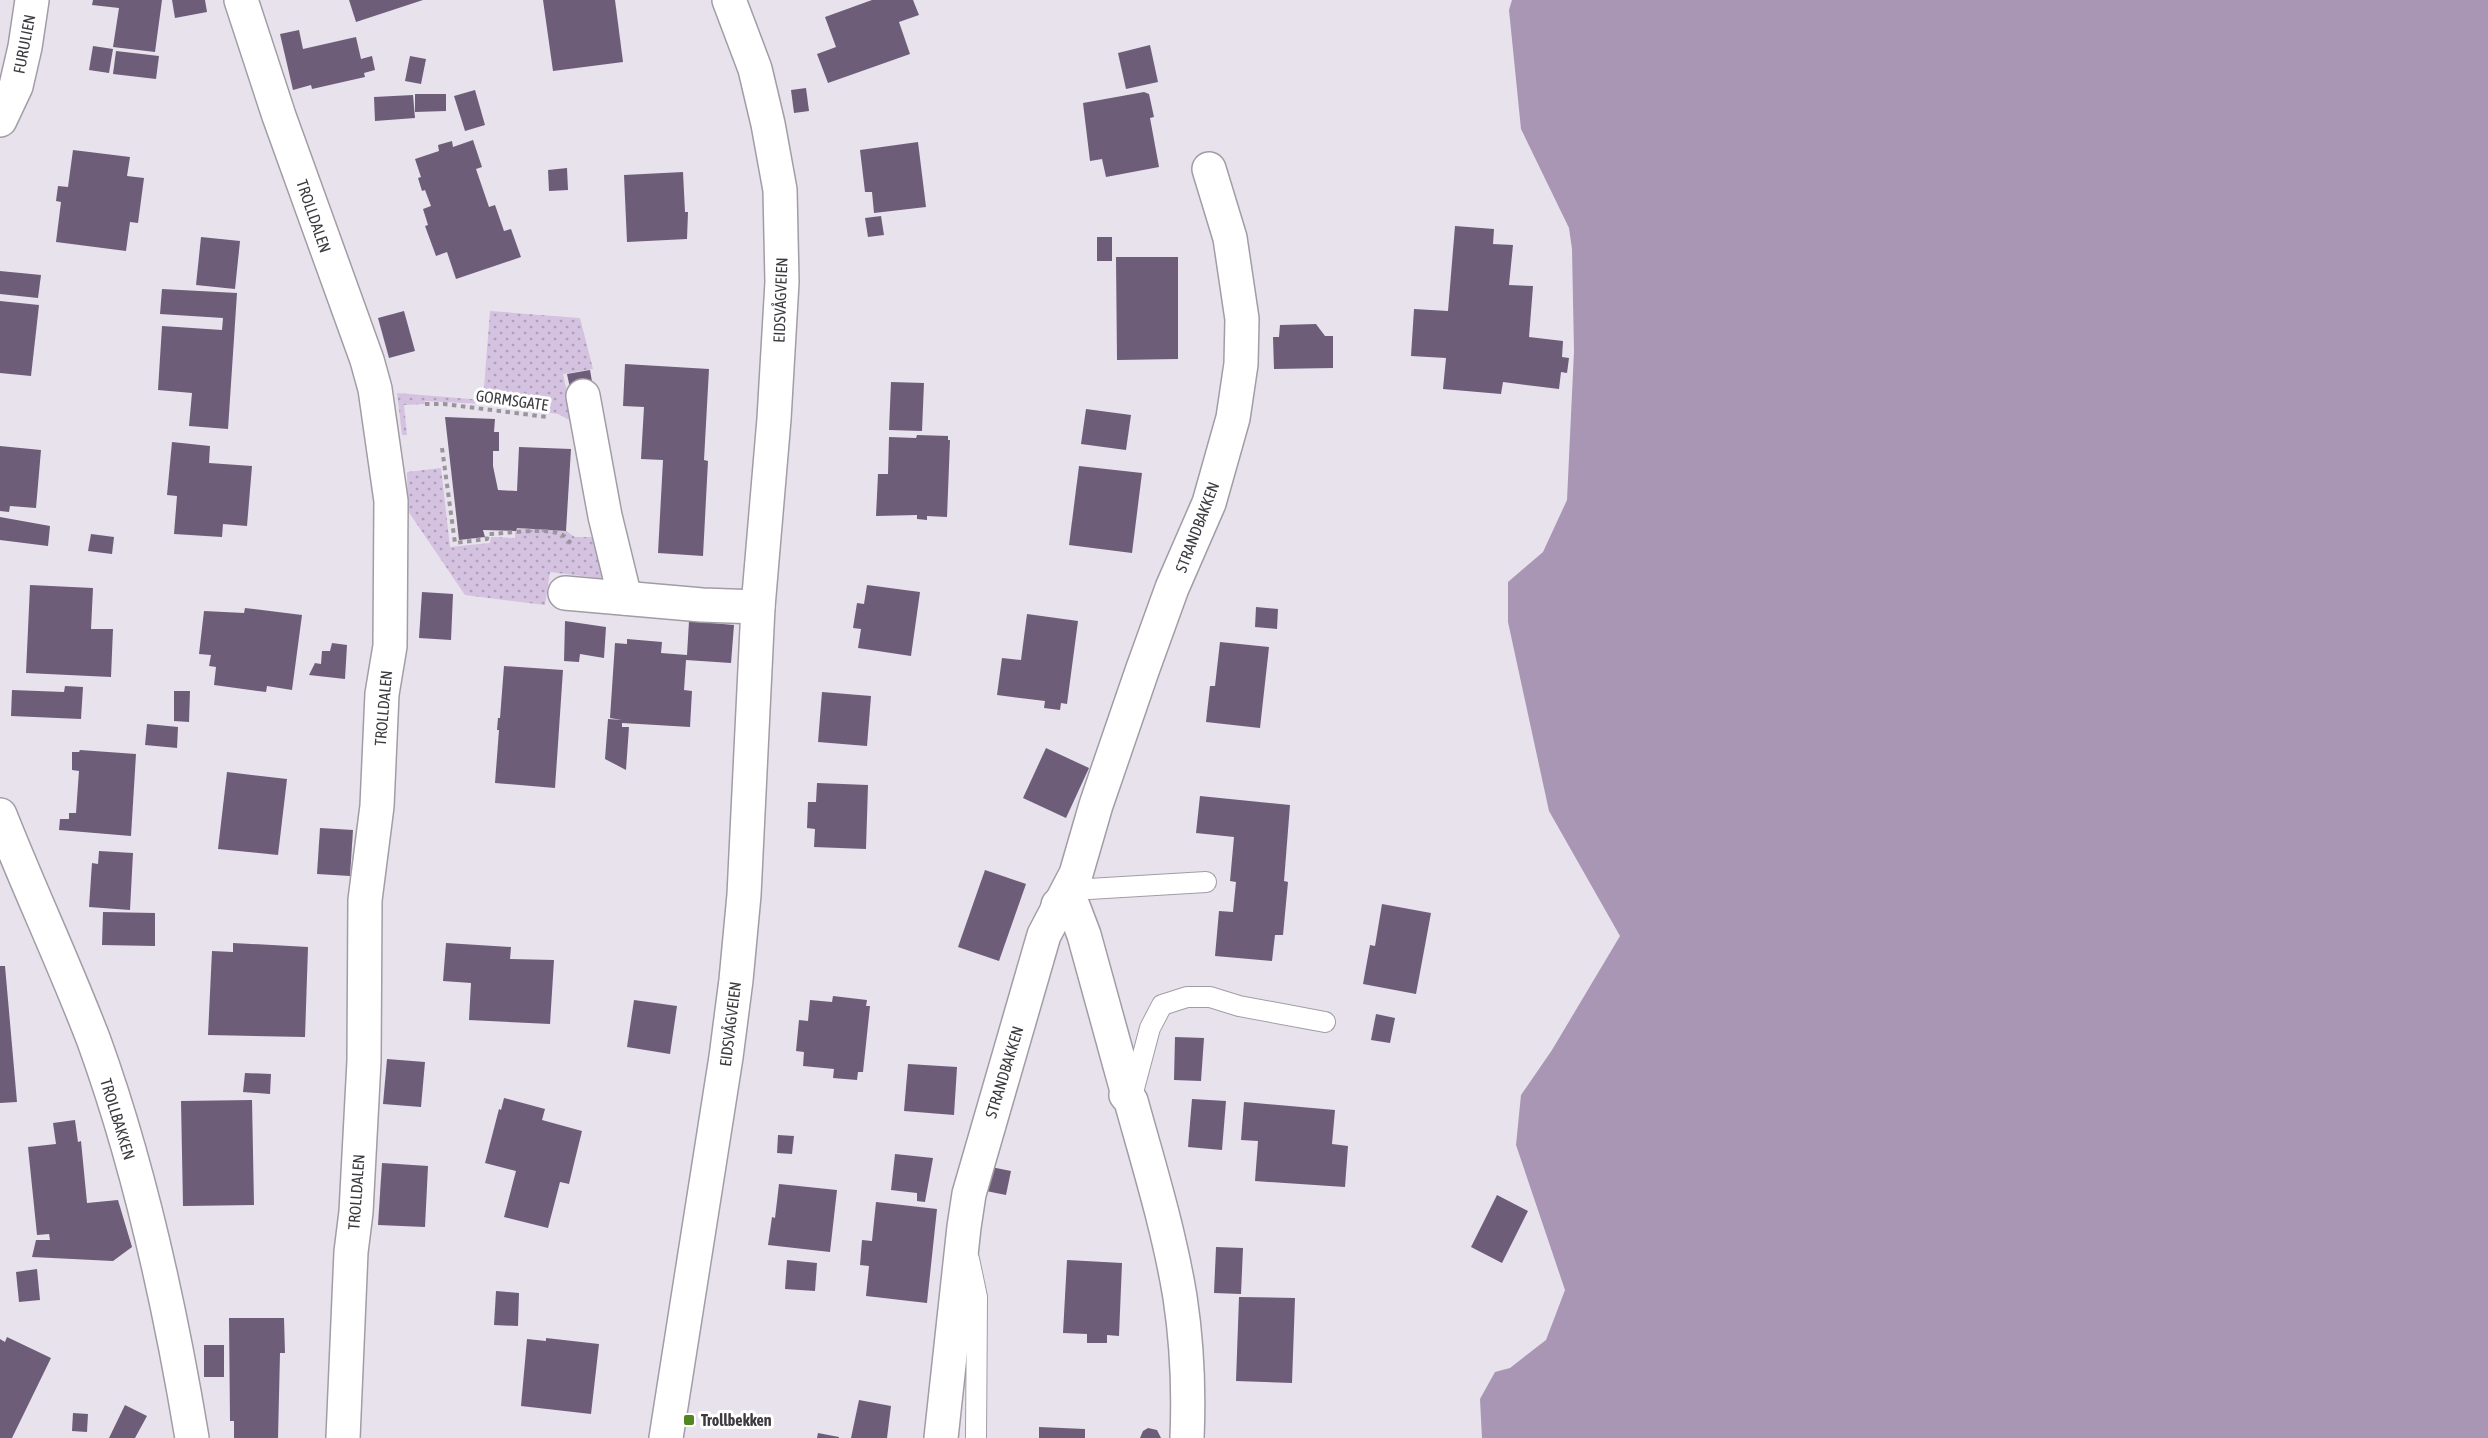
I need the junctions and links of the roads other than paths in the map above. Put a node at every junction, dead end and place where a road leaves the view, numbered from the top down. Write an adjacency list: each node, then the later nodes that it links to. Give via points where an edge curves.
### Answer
1 (32, 0): 4 (street, FURULIEN, via 16,86)
2 (241, 0): 18 (street, TROLLDALEN, via 367,360 375,389 391,501 390,646 382,694 377,806 365,900 364,1061)
3 (729, 0): 9 (street, EIDSVÅGVEIEN, via 755,69 768,124 780,190 783,235 774,419)
4 (0, 120)
5 (1209, 169): 11 (street, STRANDBAKKEN, via 1230,238 1242,319 1241,364 1233,417 1209,503 1142,671)
6 (583, 396): 8 (street, via 609,537)
7 (565, 592): 8 (street)
8 (625, 598): 9 (street)
9 (758, 607): 19 (street, EIDSVÅGVEIEN, via 736,980)
10 (0, 815): 17 (street, TROLLBAKKEN, via 82,1012 125,1134 176,1344)
11 (1076, 874): 12 (lane, via 1089,889); 13 (street, STRANDBAKKEN)
12 (1206, 882)
13 (1058, 905): 15 (street, via 1074,906 1126,1095); 16 (street, STRANDBAKKEN, via 1044,935 969,1194)
14 (1325, 1022): 15 (lane, via 1210,997 1187,997 1162,1005 1150,1028)
15 (1131, 1101): 22 (street, via 1159,1198 1180,1297 1189,1391)
16 (963, 1243): 20 (street, STRANDBAKKEN); 21 (lane, STRANDBAKKEN, via 977,1298)
17 (192, 1438)
18 (343, 1438)
19 (666, 1438)
20 (940, 1438)
21 (976, 1438)
22 (1187, 1438)

